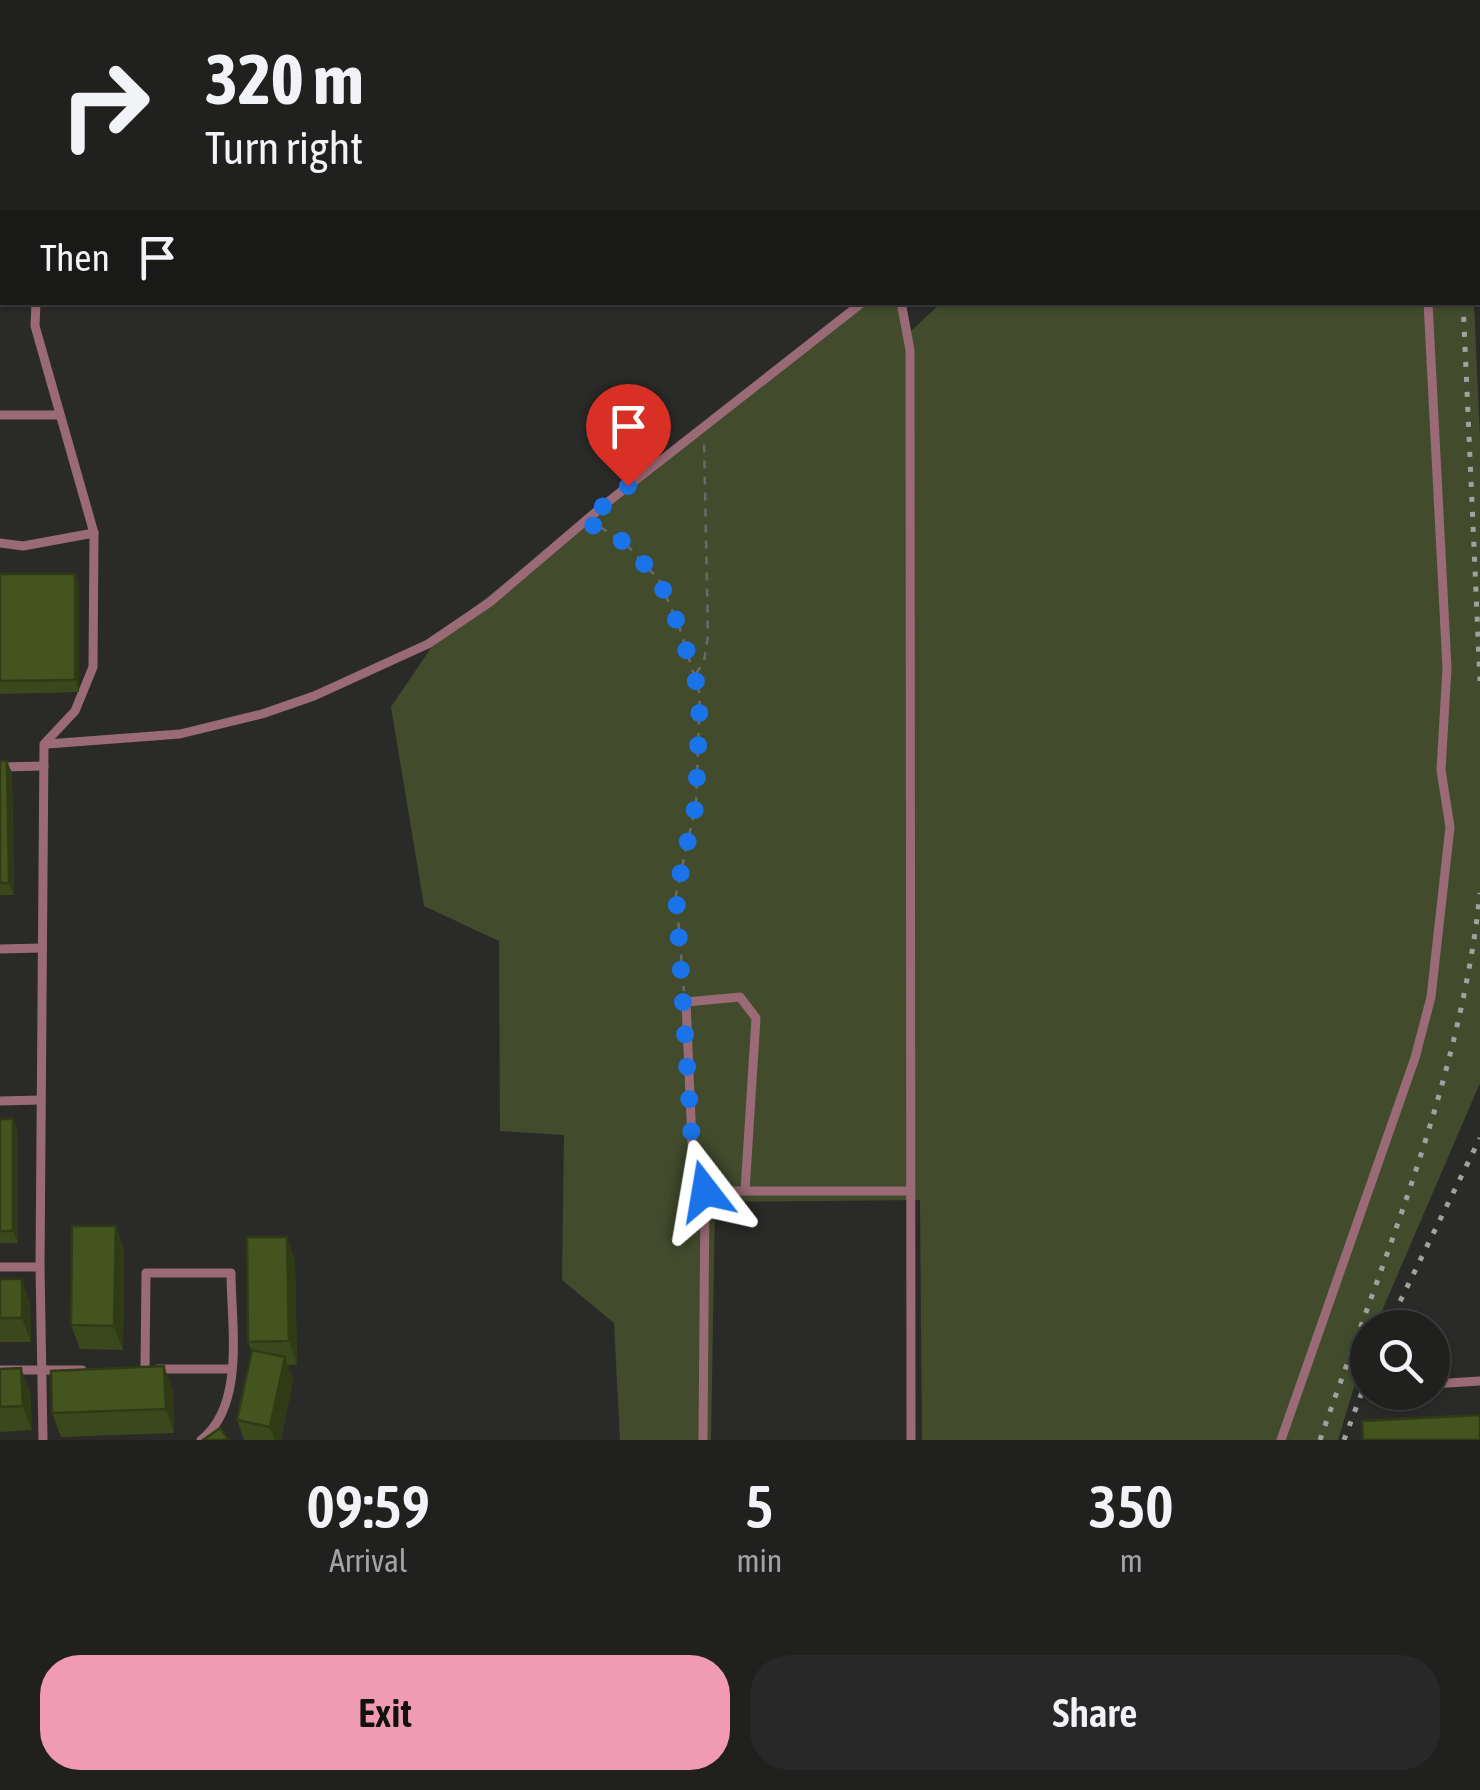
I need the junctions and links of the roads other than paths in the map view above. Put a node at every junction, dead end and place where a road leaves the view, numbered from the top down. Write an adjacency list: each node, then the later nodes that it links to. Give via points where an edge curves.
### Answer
1 (36, 305): 6 (lane)
2 (858, 305): 9 (lane, via 490,602 428,644 314,696 180,734)
3 (901, 305): 16 (lane, via 910,350)
4 (1428, 305): 33 (lane, via 1447,668 1441,770 1450,826 1442,922 1416,1058)
5 (0, 414): 6 (lane)
6 (59, 415): 7 (lane)
7 (94, 534): 8 (lane, via 23,546); 9 (lane, via 93,667 75,711)
8 (0, 543)
9 (44, 744): 11 (lane)
10 (0, 766): 11 (lane)
11 (44, 766): 13 (lane)
12 (0, 948): 13 (lane)
13 (42, 948): 14 (lane)
14 (41, 1100): 15 (lane); 19 (lane)
15 (0, 1101)
16 (910, 1190): 18 (lane); 32 (lane)
17 (705, 1191): 18 (lane); 18 (lane, via 692,1142 686,1002 740,997 756,1018); 31 (lane)
18 (745, 1191)
19 (40, 1266): 20 (lane); 24 (lane)
20 (0, 1267)
21 (145, 1369): 22 (lane); 22 (lane, via 146,1273 231,1274); 26 (lane)
22 (230, 1369): 30 (lane, via 222,1415)
23 (0, 1370): 24 (lane)
24 (43, 1370): 25 (lane); 29 (lane)
25 (94, 1370)
26 (128, 1370)
27 (1480, 1381): 28 (lane)
28 (1450, 1383)
29 (43, 1440)
30 (201, 1440)
31 (704, 1440)
32 (911, 1440)
33 (1282, 1440)

